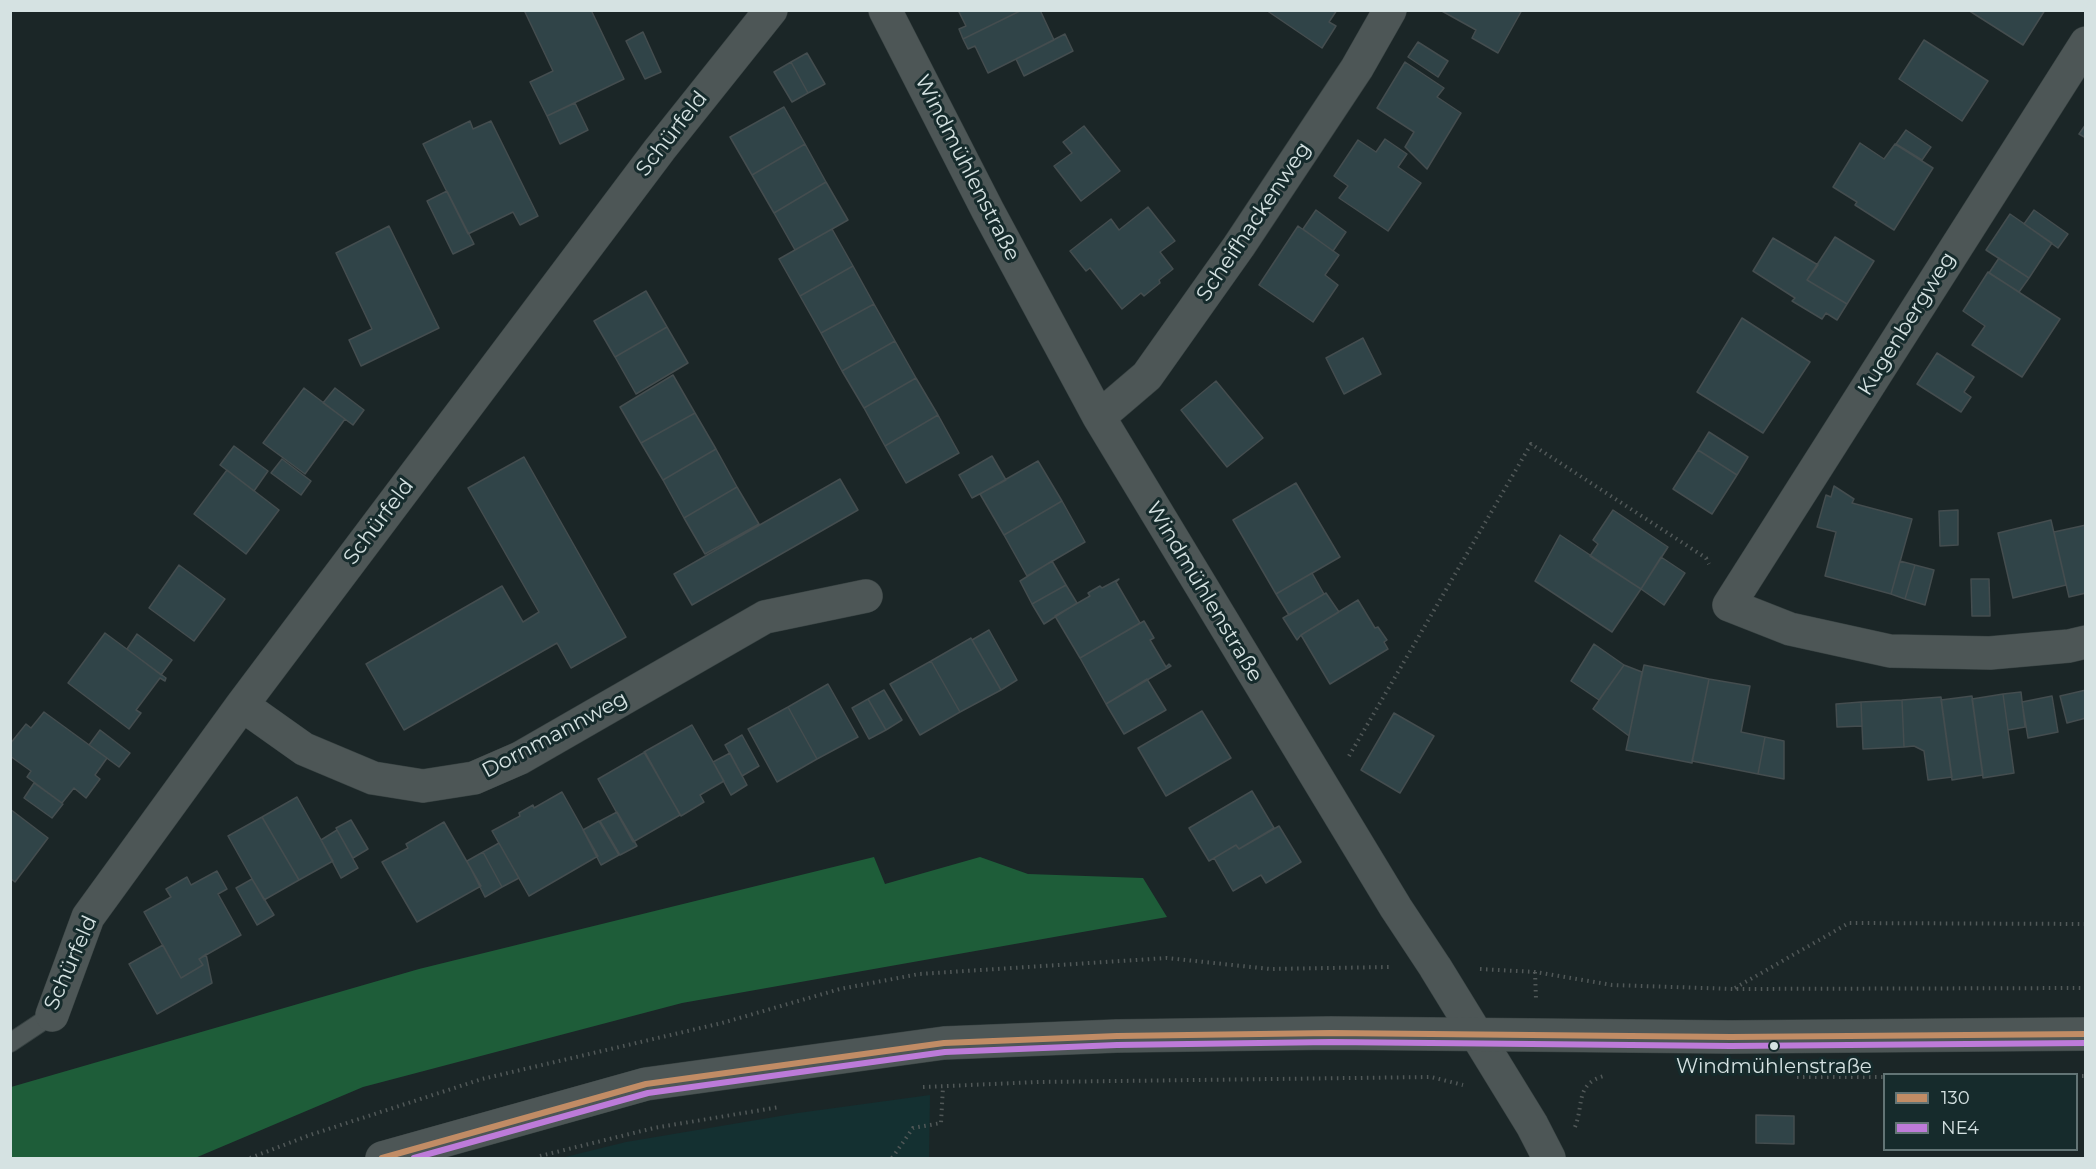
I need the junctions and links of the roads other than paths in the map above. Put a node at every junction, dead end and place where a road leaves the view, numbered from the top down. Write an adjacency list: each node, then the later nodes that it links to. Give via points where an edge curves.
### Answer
1 (771, 10): 8 (street, Schürfeld, via 660,149)
2 (885, 10): 5 (street, Windmühlenstraße)
3 (1390, 10): 5 (street, Scheifhackenweg, via 1357,68 1239,246 1147,376)
4 (2085, 43): 7 (street, Kugenbergweg, via 1729,605 1790,629 1890,651 1990,653)
5 (1099, 417): 10 (street, Windmühlenstraße)
6 (866, 596): 8 (street, Dornmannweg, via 765,617 520,758 474,778 423,786 373,778 304,749)
7 (2085, 642)
8 (242, 705): 9 (street, Schürfeld, via 88,917)
9 (51, 1015): 12 (lane, Schürfeld)
10 (1475, 1034): 11 (street); 13 (street, via 1117,1036 944,1043 646,1084); 14 (street, Windmühlenstraße)
11 (2085, 1035)
12 (10, 1043)
13 (382, 1158)
14 (1549, 1158)

